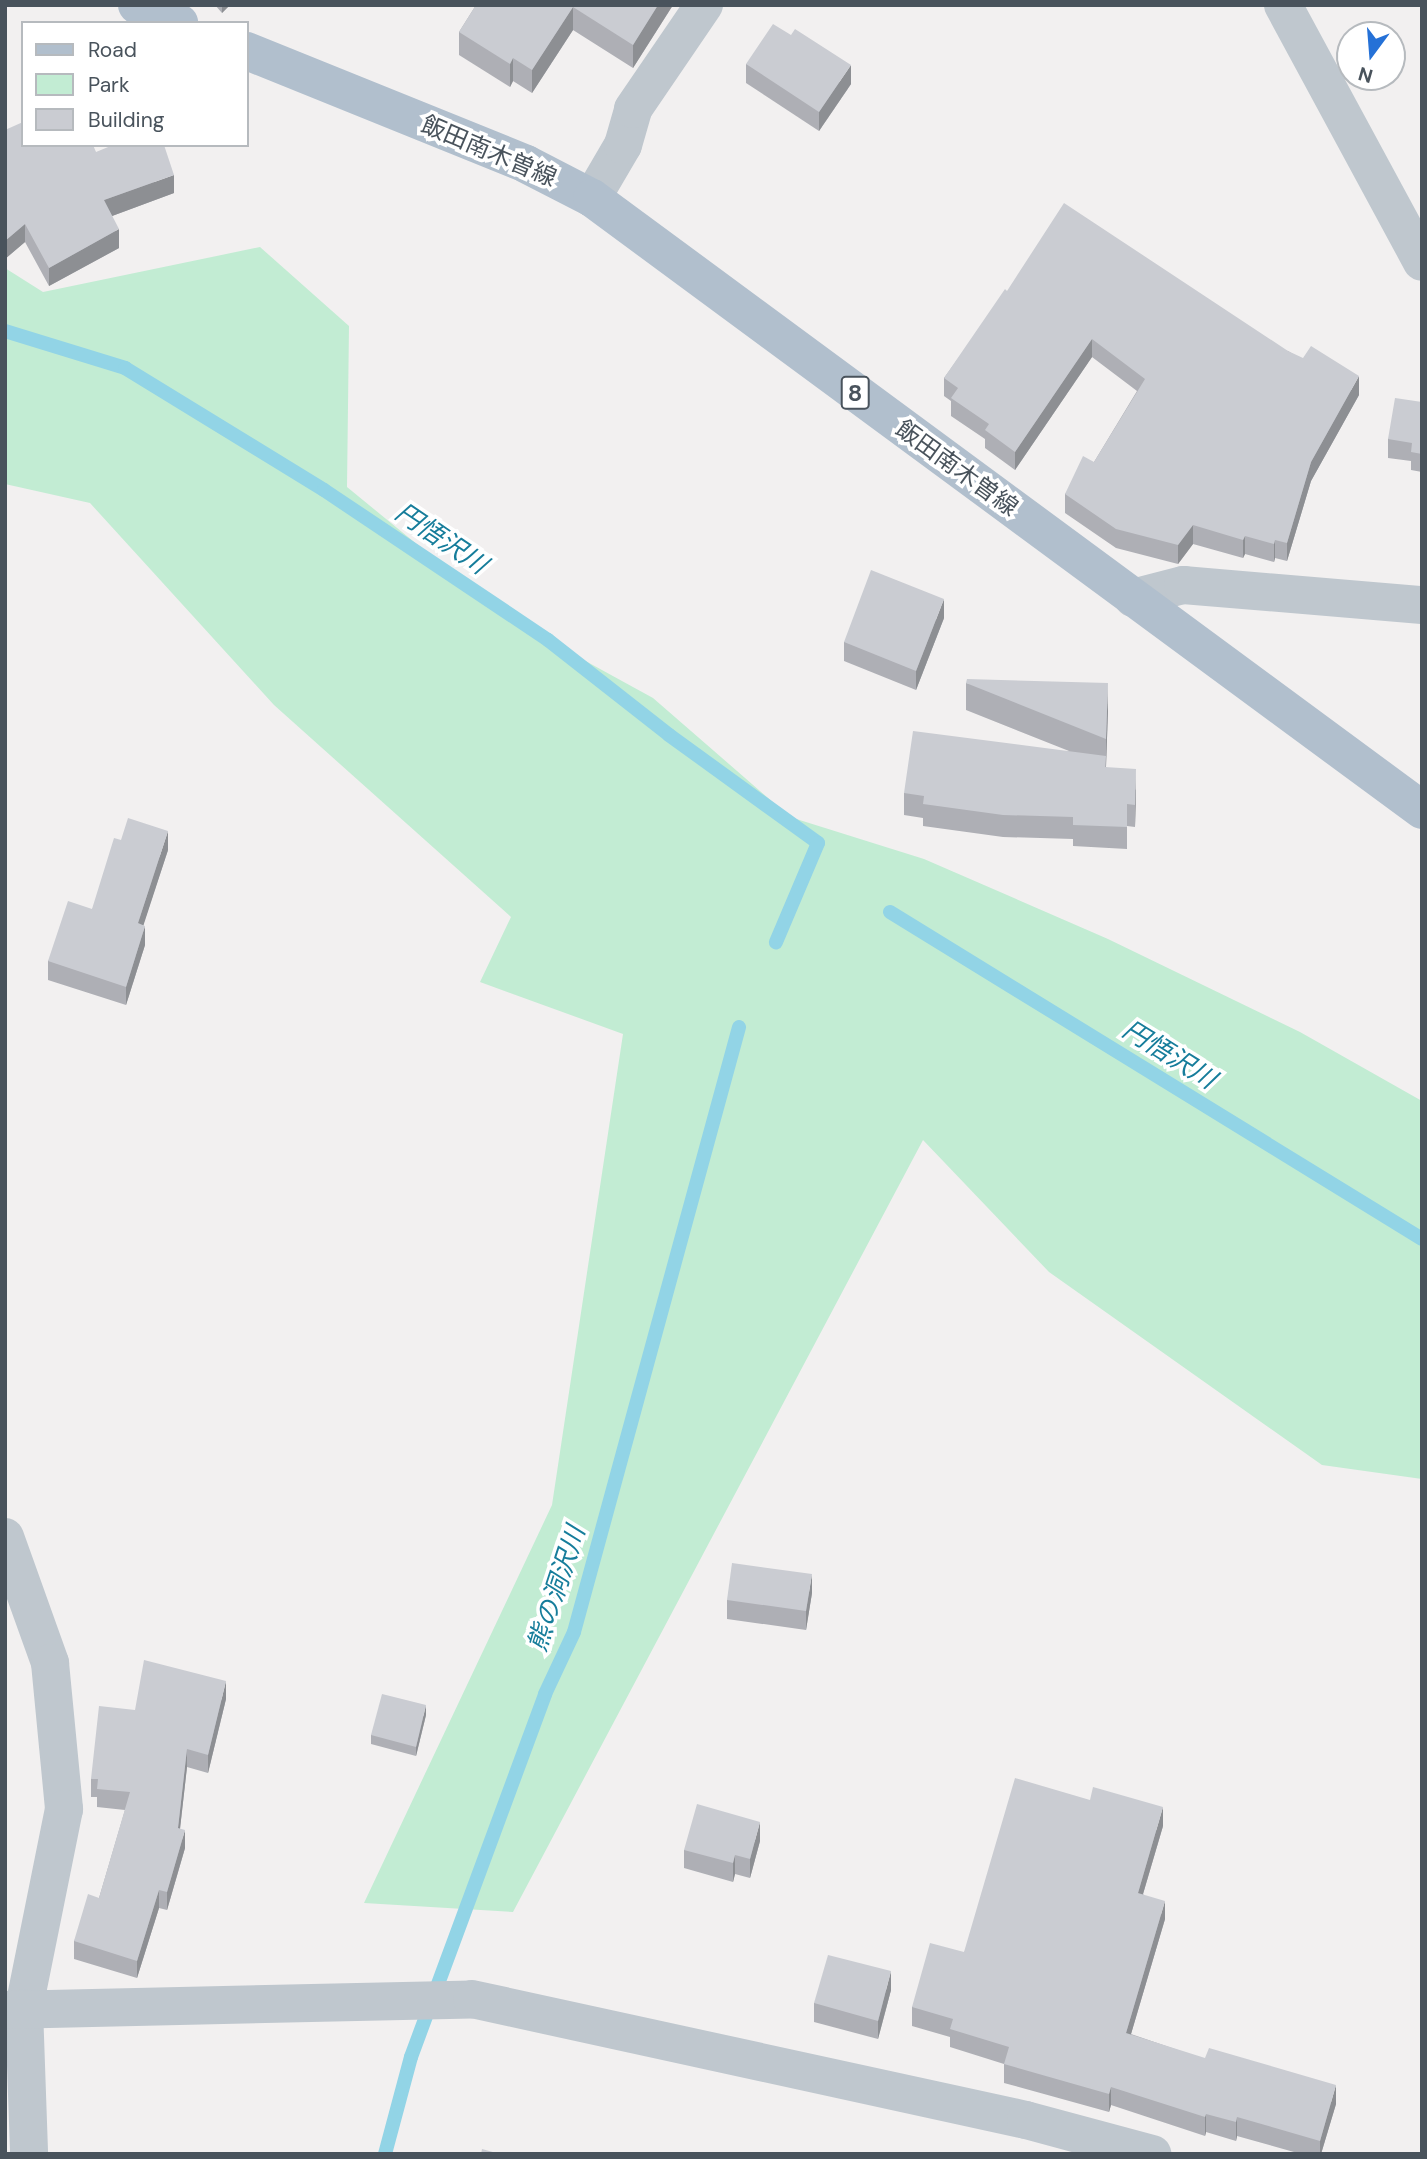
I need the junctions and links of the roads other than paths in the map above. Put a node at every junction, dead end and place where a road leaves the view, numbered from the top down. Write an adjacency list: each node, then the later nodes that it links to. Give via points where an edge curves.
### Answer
1 (137, 5): 4 (main road)
2 (704, 5): 6 (street, via 633,108 623,145)
3 (1283, 5): 7 (street)
4 (174, 21)
5 (248, 51): 6 (main road, 飯田南木曽線 / 8, via 527,164)
6 (593, 198): 8 (main road, 飯田南木曽線 / 8)
7 (1422, 262)
8 (1133, 598): 9 (street, via 1183,585); 10 (main road, 飯田南木曽線 / 8)
9 (1422, 605)
10 (1422, 810)
11 (5, 1536): 12 (street, via 50,1663 64,1809)
12 (15, 2009): 13 (street); 14 (street, via 472,1999 1026,2120)
13 (29, 2154)
14 (1152, 2154)

